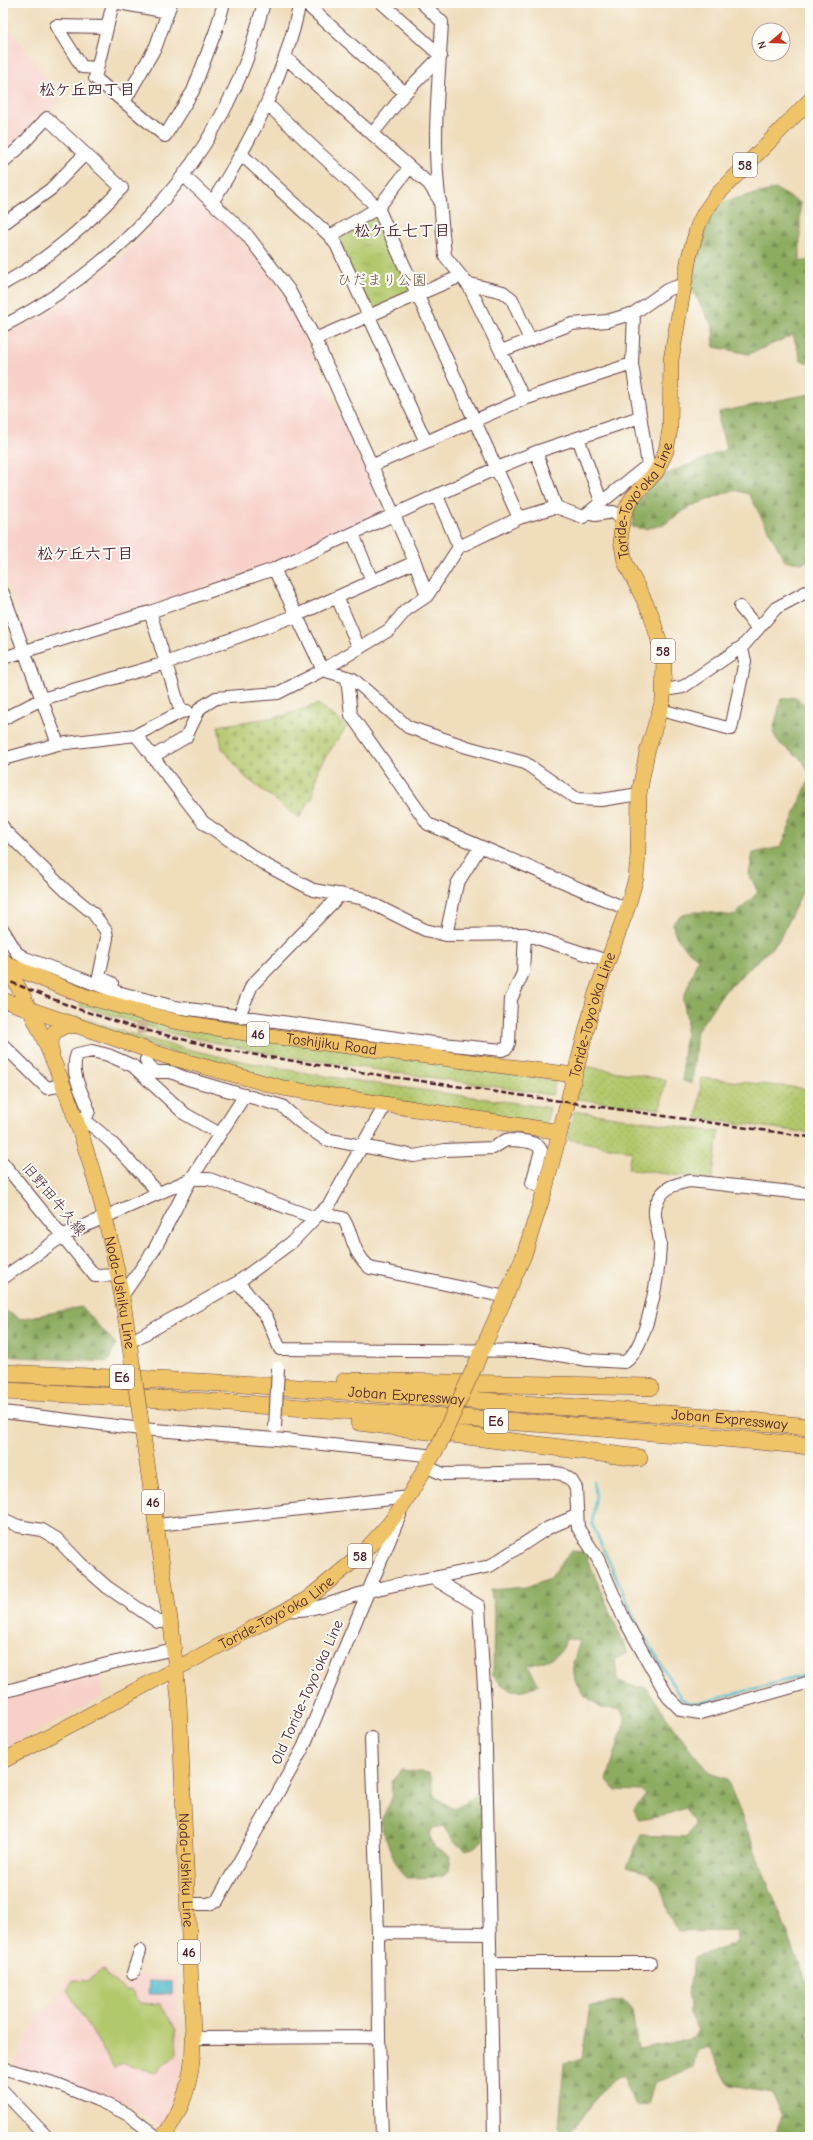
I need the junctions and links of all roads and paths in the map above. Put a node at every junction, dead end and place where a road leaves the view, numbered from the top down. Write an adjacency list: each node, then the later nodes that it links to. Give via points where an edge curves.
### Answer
1 (113, 3): 10 (street)
2 (119, 3): 9 (street)
3 (224, 3): 16 (street, via 193,91 165,136)
4 (264, 3): 23 (street, via 245,64 230,97 198,154)
5 (299, 3): 12 (street)
6 (305, 3): 14 (street)
7 (382, 3): 11 (street)
8 (422, 3): 11 (street, via 442,22)
9 (170, 8): 16 (street, via 156,46)
10 (106, 27): 13 (street); 13 (street, via 56,26 82,67)
11 (441, 56): 14 (street); 25 (street, via 435,124 435,164)
12 (286, 58): 17 (street); 18 (street)
13 (96, 68): 16 (street, via 95,78)
14 (405, 93): 18 (street)
15 (810, 100): 31 (main road, Toride-Toyo'oka Line / 58, via 733,177 704,213 693,240)
16 (124, 102)
17 (267, 104): 20 (street); 26 (street)
18 (373, 133): 22 (street)
19 (85, 154): 21 (street, via 47,118); 27 (street, via 50,189); 30 (street, via 122,188 88,224 51,253)
20 (242, 155): 24 (street); 28 (street)
21 (3, 162)
22 (410, 167): 25 (street, via 429,184); 26 (street)
23 (183, 175): 24 (street); 35 (street, via 147,218 104,259 45,303)
24 (213, 201): 36 (street, via 267,259 289,290)
25 (440, 201): 29 (street, via 446,256)
26 (378, 208): 28 (street); 32 (street)
27 (3, 224)
28 (330, 236): 34 (street)
29 (464, 279): 32 (street); 37 (street, via 503,292 512,299); 38 (street)
30 (3, 284)
31 (684, 284): 33 (street, via 667,290); 54 (main road, Toride-Toyo'oka Line / 58, via 671,360 670,429 666,451 656,472 632,498)
32 (419, 295): 34 (street); 42 (street)
33 (634, 313): 37 (street, via 607,321 572,324); 39 (street)
34 (369, 317): 36 (street); 44 (street)
35 (3, 326)
36 (315, 339): 46 (street)
37 (530, 340): 38 (street)
38 (501, 351): 40 (street)
39 (632, 364): 40 (street); 41 (street)
40 (524, 399): 42 (street)
41 (640, 418): 43 (street); 49 (street, via 648,465)
42 (476, 421): 44 (street); 47 (street)
43 (578, 438): 45 (street); 49 (street)
44 (426, 442): 46 (street)
45 (536, 452): 47 (street); 50 (street)
46 (371, 466): 52 (street)
47 (497, 468): 48 (street); 53 (street)
48 (437, 496): 52 (street); 56 (street)
49 (601, 502): 51 (street)
50 (556, 507): 51 (street, via 584,517); 53 (street)
51 (589, 513): 54 (street, via 596,515 613,512)
52 (394, 516): 55 (street); 57 (street)
53 (519, 518): 56 (street)
54 (623, 519): 75 (main road, Toride-Toyo'oka Line / 58, via 622,549 625,562 651,614 659,637 664,658)
55 (352, 534): 58 (street); 59 (street)
56 (459, 547): 62 (street)
57 (415, 562): 59 (street); 62 (street)
58 (274, 569): 65 (street); 66 (street)
59 (372, 581): 63 (street)
60 (810, 590): 67 (street, via 776,608)
61 (4, 596): 69 (street)
62 (427, 596): 68 (street, via 406,610 389,630)
63 (337, 597): 66 (street); 68 (street)
64 (740, 607): 67 (street)
65 (150, 612): 69 (street); 72 (street)
66 (295, 616): 72 (street); 73 (street)
67 (758, 629): 70 (street)
68 (359, 648): 73 (street)
69 (25, 650): 71 (street); 76 (street)
70 (737, 650): 75 (street, via 684,687); 78 (street, via 743,653 745,661 731,729)
71 (3, 658)
72 (166, 663): 76 (street); 79 (street)
73 (323, 670): 74 (street); 77 (street, via 278,693 216,698)
74 (347, 677): 85 (street, via 353,679 408,727 525,763 577,799 601,800); 87 (street, via 352,715 428,824)
75 (664, 690): 78 (main road, Toride-Toyo'oka Line / 58)
76 (42, 699): 80 (street); 82 (street)
77 (200, 708): 79 (street); 83 (street, via 186,737)
78 (660, 710): 85 (main road, Toride-Toyo'oka Line / 58, via 647,752)
79 (181, 712): 81 (street)
80 (3, 719)
81 (136, 735): 82 (street); 83 (street)
82 (58, 744): 84 (street)
83 (152, 757): 88 (street, via 203,822 264,864 313,890)
84 (3, 759)
85 (639, 794): 89 (main road, Toride-Toyo'oka Line / 58, via 636,878)
86 (3, 827): 95 (street, via 65,890 93,913 106,931 107,938 99,977 134,990)
87 (480, 847): 89 (street); 92 (street, via 457,884)
88 (341, 894): 92 (street, via 361,898 424,930); 98 (street, via 252,985)
89 (627, 909): 93 (main road, Toride-Toyo'oka Line / 58)
90 (3, 930): 95 (street, via 17,953 25,958)
91 (525, 934): 92 (street); 93 (street); 101 (street, via 523,972 511,999 507,1048)
92 (446, 935)
93 (607, 961): 104 (main road, Toride-Toyo'oka Line / 58, via 585,1029)
94 (4, 962): 97 (main road, Noda-Ushiku Line / 46); 101 (main road, Toshijiku Road / 46, via 84,996 173,1021 246,1033)
95 (138, 998): 98 (street, via 175,1008)
96 (3, 1000): 97 (main road)
97 (29, 1010): 99 (main road); 103 (main road, Noda-Ushiku Line / 46)
98 (239, 1016): 101 (street)
99 (75, 1026): 103 (main road, via 65,1026 54,1032 50,1044); 107 (main road, via 162,1055 240,1077 298,1091)
100 (3, 1045): 105 (street, via 47,1088)
101 (434, 1050): 104 (main road, Toshijiku Road / 46)
102 (146, 1060): 106 (street, via 150,1068 157,1072 171,1072)
103 (54, 1064): 105 (main road, Noda-Ushiku Line / 46)
104 (574, 1074): 109 (main road, Toride-Toyo'oka Line / 58)
105 (63, 1085): 108 (main road, Noda-Ushiku Line / 46)
106 (244, 1095): 110 (street); 111 (street, via 282,1106 325,1139)
107 (385, 1105): 109 (main road); 111 (street)
108 (79, 1118): 110 (street, via 89,1111 74,1064 77,1054 92,1052 108,1055 133,1066 185,1114); 115 (street, via 117,1150); 117 (main road, Noda-Ushiku Line / 46)
109 (560, 1132): 114 (main road, Toride-Toyo'oka Line / 58)
110 (220, 1134): 113 (street)
111 (362, 1146): 114 (street, via 414,1156 445,1150 493,1148 506,1140 532,1143 541,1150 532,1183); 118 (street, via 329,1205)
112 (3, 1163): 119 (street, 旧野田牛久線)
113 (192, 1179): 115 (street); 118 (street, via 209,1179); 123 (street, via 154,1250)
114 (545, 1189): 124 (main road, Toride-Toyo'oka Line / 58, via 524,1255)
115 (158, 1192): 117 (street)
116 (810, 1194): 127 (street, via 690,1181 674,1184 666,1189 657,1201 656,1225 660,1244 647,1323 635,1352 625,1362 588,1360 535,1352)
117 (105, 1216): 119 (street); 120 (main road, Noda-Ushiku Line / 46)
118 (318, 1216): 122 (street, via 292,1242); 124 (street, via 343,1218 354,1247 370,1268)
119 (64, 1235): 120 (street, 旧野田牛久線, via 95,1276); 121 (street)
120 (118, 1275): 123 (main road, Noda-Ushiku Line / 46)
121 (3, 1278)
122 (238, 1282): 125 (street); 126 (street, via 267,1318)
123 (122, 1296): 125 (main road, Noda-Ushiku Line / 46)
124 (506, 1298): 127 (main road, Toride-Toyo'oka Line / 58)
125 (130, 1342): 134 (main road, Noda-Ushiku Line / 46, bridge)
126 (280, 1349): 127 (street); 136 (street, bridge)
127 (481, 1352): 138 (main road, Toride-Toyo'oka Line / 58, bridge)
128 (3, 1373): 129 (highway, Joban Expressway / E6)
129 (241, 1384): 130 (highway, via 363,1381); 135 (highway, Joban Expressway / E6)
130 (650, 1387)
131 (3, 1391): 132 (highway, Joban Expressway / E6)
132 (181, 1400): 137 (highway, Joban Expressway / E6, via 709,1436); 139 (highway)
133 (3, 1412): 134 (street)
134 (140, 1422): 136 (street); 143 (main road, Noda-Ushiku Line / 46)
135 (810, 1427)
136 (275, 1439): 138 (street)
137 (810, 1446)
138 (433, 1456): 140 (main road, Toride-Toyo'oka Line / 58); 141 (street, via 443,1474 562,1474 571,1480 576,1488)
139 (639, 1458)
140 (406, 1500): 143 (street); 145 (street, Old Toride-Toyo'oka Line); 146 (main road, Toride-Toyo'oka Line / 58, via 361,1555 306,1599)
141 (576, 1516): 144 (street, via 548,1528 490,1566); 150 (street, via 578,1528 598,1559 624,1619 668,1697 681,1710 700,1714)
142 (3, 1519): 147 (street, via 18,1526 42,1530 57,1539 106,1587 158,1622)
143 (156, 1525): 147 (main road, Noda-Ushiku Line / 46)
144 (434, 1578): 145 (street); 156 (street, via 479,1606 485,1704)
145 (368, 1591): 146 (street, via 297,1611); 154 (street, Old Toride-Toyo'oka Line, via 303,1748 217,1901 208,1904)
146 (286, 1610): 149 (main road, Toride-Toyo'oka Line / 58)
147 (170, 1622): 148 (main road, Noda-Ushiku Line / 46)
148 (174, 1649): 149 (main road, Noda-Ushiku Line / 46); 151 (street)
149 (176, 1668): 153 (main road); 154 (main road, Noda-Ushiku Line / 46)
150 (810, 1682)
151 (3, 1692)
152 (371, 1738): 155 (street)
153 (3, 1761)
154 (187, 1904): 162 (main road, Noda-Ushiku Line / 46)
155 (378, 1933): 156 (street); 161 (street)
156 (490, 1934): 158 (street)
157 (140, 1951): 160 (street)
158 (490, 1963): 159 (street); 169 (street)
159 (650, 1963)
160 (133, 1973)
161 (379, 2037): 162 (street); 168 (street)
162 (193, 2038): 167 (main road, Noda-Ushiku Line / 46, via 191,2065 183,2104)
163 (3, 2068): 166 (street, via 58,2084 100,2101 127,2114)
164 (3, 2091): 165 (street)
165 (48, 2137)
166 (157, 2137)
167 (163, 2137)
168 (382, 2137)
169 (494, 2137)

